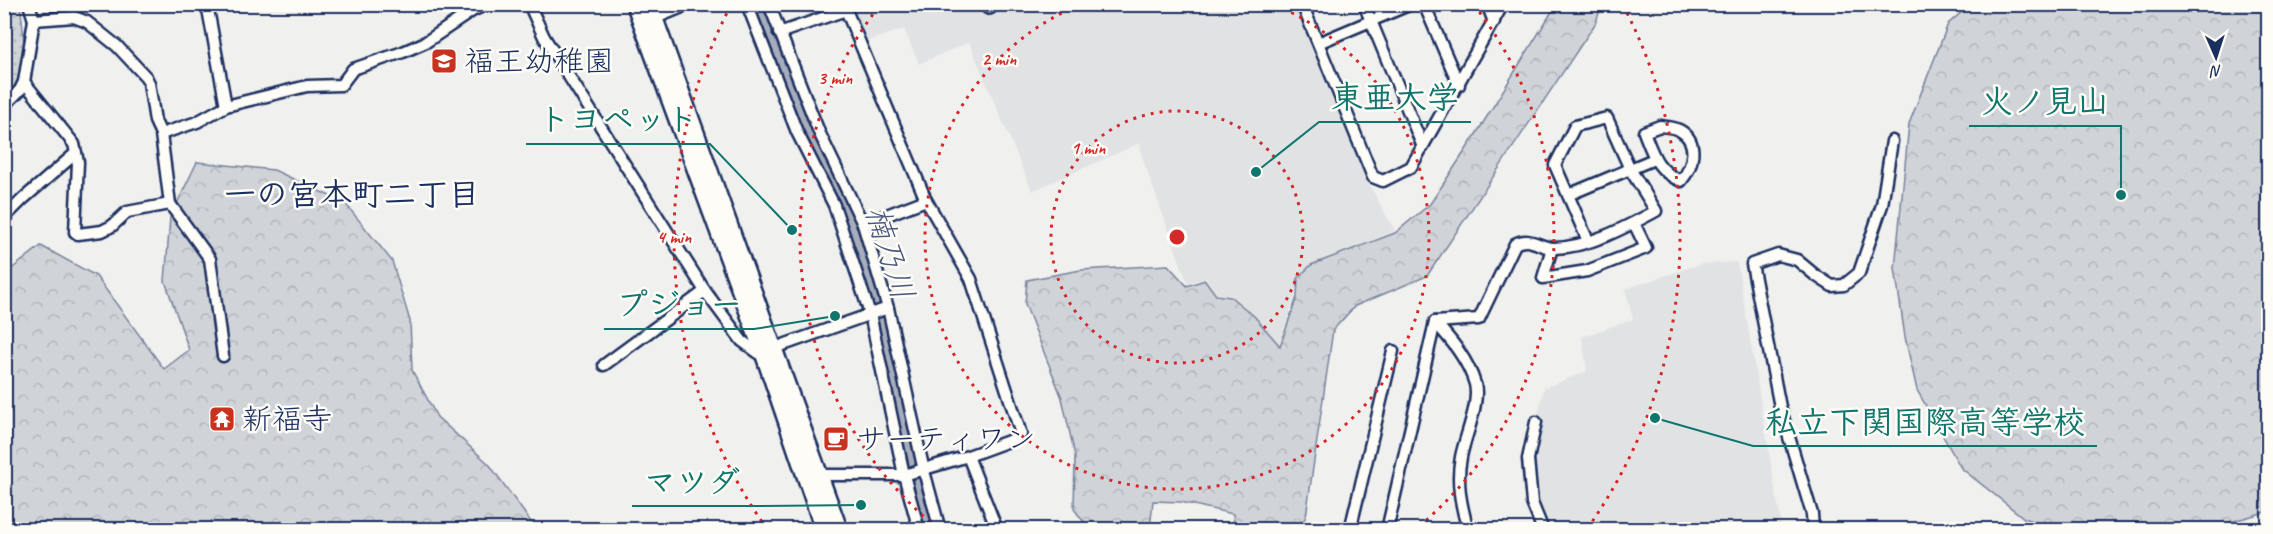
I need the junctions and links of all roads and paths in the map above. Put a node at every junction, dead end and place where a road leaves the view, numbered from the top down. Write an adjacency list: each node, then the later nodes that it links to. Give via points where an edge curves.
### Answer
1 (29, 4): 16 (street)
2 (207, 4): 24 (street)
3 (487, 4): 24 (street, via 426,42 352,69 341,85 307,86)
4 (635, 4): 15 (main road)
5 (683, 4): 15 (street)
6 (747, 4): 41 (street, via 797,132 834,205)
7 (770, 4): 19 (street)
8 (1302, 4): 27 (street, via 1373,177 1383,181 1411,167)
9 (1364, 4): 17 (street)
10 (1411, 4): 17 (street)
11 (1424, 4): 22 (street)
12 (1487, 4): 18 (street)
13 (1503, 4): 18 (street)
14 (528, 5): 39 (street, via 544,37)
15 (648, 14): 44 (main road)
16 (34, 20): 21 (street); 25 (street, via 74,17 87,22 117,46 146,77)
17 (1371, 21): 20 (street); 27 (street)
18 (1494, 22): 22 (street)
19 (779, 33): 32 (street, via 846,10); 36 (street, via 819,132)
20 (1323, 41)
21 (24, 82): 23 (street); 28 (street, via 74,144)
22 (1458, 86): 27 (street)
23 (4, 106)
24 (226, 106): 25 (street, via 197,122)
25 (161, 134): 33 (street)
26 (1893, 141): 61 (street, via 1882,205 1859,273 1844,285 1832,286 1797,260 1778,255 1752,264 1780,407 1812,514)
27 (1423, 147)
28 (76, 153): 33 (street, via 78,234 102,231 127,212); 34 (street)
29 (1654, 159): 29 (street, via 1668,176 1681,181 1693,158 1690,140 1679,129 1660,126 1644,132); 30 (street)
30 (1630, 169): 31 (street); 31 (street, via 1607,118 1575,126 1555,165); 35 (street, via 1656,211)
31 (1568, 195): 37 (street)
32 (926, 200): 36 (street); 48 (street, via 970,279 1021,434)
33 (171, 204): 45 (street, via 210,259)
34 (4, 218)
35 (1634, 223): 37 (street); 38 (street, via 1646,248 1587,271 1543,278)
36 (863, 224): 40 (street)
37 (1588, 242): 38 (street)
38 (1552, 248): 42 (street, via 1522,240 1515,244 1479,319)
39 (705, 291): 44 (street, via 741,340); 46 (street)
40 (888, 308): 41 (street); 49 (street)
41 (870, 314): 44 (street); 50 (street)
42 (1435, 322): 58 (street); 59 (street, via 1467,363 1475,386 1458,478)
43 (1393, 351): 57 (street)
44 (767, 352): 51 (main road)
45 (222, 356)
46 (604, 365)
47 (1536, 422): 60 (street, via 1528,459 1532,503)
48 (968, 456): 49 (street); 56 (street)
49 (924, 471): 50 (street); 55 (street)
50 (904, 475): 51 (street); 54 (street)
51 (814, 476): 52 (main road); 53 (main road)
52 (824, 530)
53 (839, 530)
54 (919, 530)
55 (940, 530)
56 (997, 530)
57 (1350, 530)
58 (1387, 530)
59 (1468, 530)
60 (1543, 530)
61 (1813, 530)

